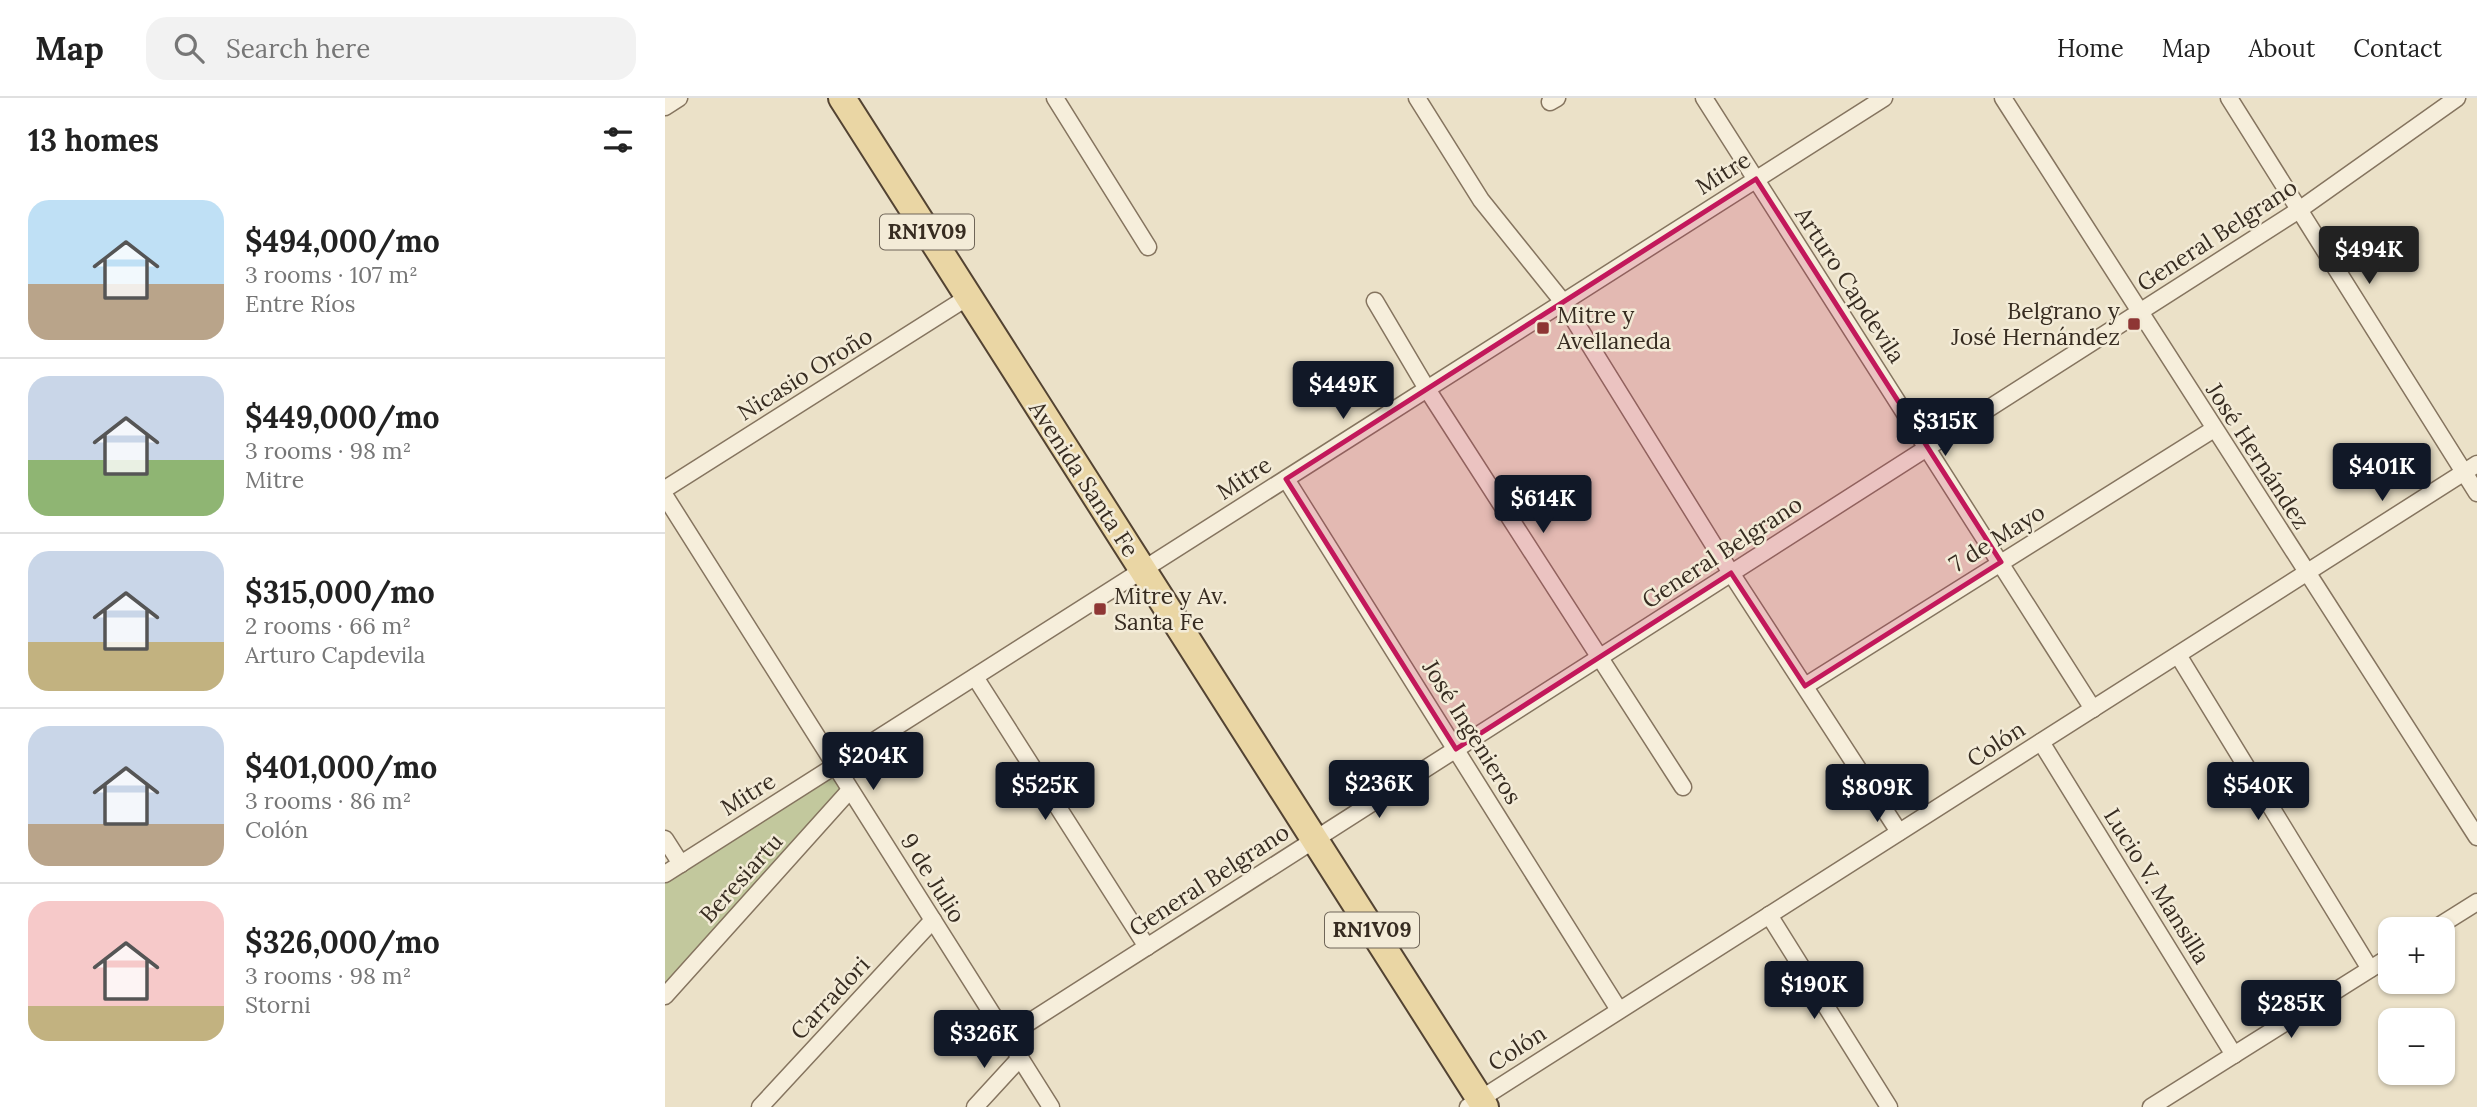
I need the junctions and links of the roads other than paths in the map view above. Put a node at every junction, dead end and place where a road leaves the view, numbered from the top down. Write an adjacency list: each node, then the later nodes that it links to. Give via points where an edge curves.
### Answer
1 (679, 98): 10 (street)
2 (842, 98): 14 (main road, Avenida Santa Fe / RN1V09)
3 (1055, 98): 13 (street)
4 (1417, 98): 16 (street, via 1481,200)
5 (1704, 98): 11 (street, Arturo Capdevila)
6 (1884, 98): 11 (street, Mitre)
7 (2003, 98): 17 (street, José Hernández)
8 (2229, 98): 12 (street)
9 (2457, 98): 12 (street, General Belgrano)
10 (665, 107)
11 (1756, 179): 16 (street, Mitre); 20 (street, Arturo Capdevila)
12 (2299, 209): 17 (street, General Belgrano); 21 (street)
13 (1148, 247)
14 (968, 297): 23 (street, Nicasio Oroño); 27 (main road, Avenida Santa Fe / RN1V09)
15 (1375, 301): 18 (street)
16 (1563, 302): 18 (street, Mitre); 28 (street)
17 (2139, 312): 19 (street, José Hernández); 20 (street, General Belgrano)
18 (1427, 388): 22 (street, Mitre); 31 (street)
19 (2214, 429): 26 (street, 7 de Mayo); 29 (street, José Hernández)
20 (1928, 447): 26 (street, Arturo Capdevila); 28 (street, General Belgrano)
21 (2470, 468): 24 (street); 29 (street, Colón)
22 (1286, 479): 27 (street, Mitre); 36 (street, José Ingenieros)
23 (665, 489)
24 (2477, 493)
25 (665, 496): 37 (street, 9 de Julio)
26 (2001, 562): 33 (street, 7 de Mayo); 34 (street, Arturo Capdevila)
27 (1142, 570): 32 (street, Mitre); 43 (main road, Avenida Santa Fe / RN1V09)
28 (1731, 573): 31 (street, General Belgrano); 33 (street)
29 (2307, 573): 30 (street, Colón); 41 (street, José Hernández)
30 (2178, 655): 34 (street, Colón); 52 (street)
31 (1599, 657): 36 (street, General Belgrano); 38 (street)
32 (975, 677): 37 (street, Mitre); 50 (street)
33 (1805, 686): 40 (street)
34 (2093, 709): 35 (street, Colón)
35 (2041, 742): 40 (street, Colón); 56 (street, Lucio V. Mansilla)
36 (1456, 749): 43 (street, General Belgrano); 54 (street, José Ingenieros)
37 (835, 766): 39 (street, 9 de Julio); 44 (street, Mitre)
38 (1683, 787)
39 (850, 790): 49 (street, 9 de Julio); 53 (street, Beresiartu)
40 (1899, 832): 47 (street, Colón)
41 (2477, 837)
42 (665, 839): 44 (street)
43 (1315, 840): 50 (street, General Belgrano); 58 (main road, Avenida Santa Fe / RN1V09)
44 (681, 864): 45 (street, Mitre)
45 (665, 874)
46 (2477, 902): 48 (street)
47 (1769, 915): 54 (street, Colón); 62 (street)
48 (2453, 917)
49 (933, 920): 55 (street, 9 de Julio); 59 (street, Carradori)
50 (1147, 947): 55 (street, General Belgrano)
51 (2378, 964): 52 (street)
52 (2370, 969): 56 (street)
53 (665, 996)
54 (1619, 1010): 58 (street, Colón)
55 (1006, 1037): 57 (street, 9 de Julio)
56 (2234, 1055): 63 (street)
57 (1020, 1058): 60 (street); 61 (street, 9 de Julio)
58 (1477, 1104)
59 (760, 1107)
60 (975, 1107)
61 (1051, 1107)
62 (1889, 1107)
63 (2151, 1107)

